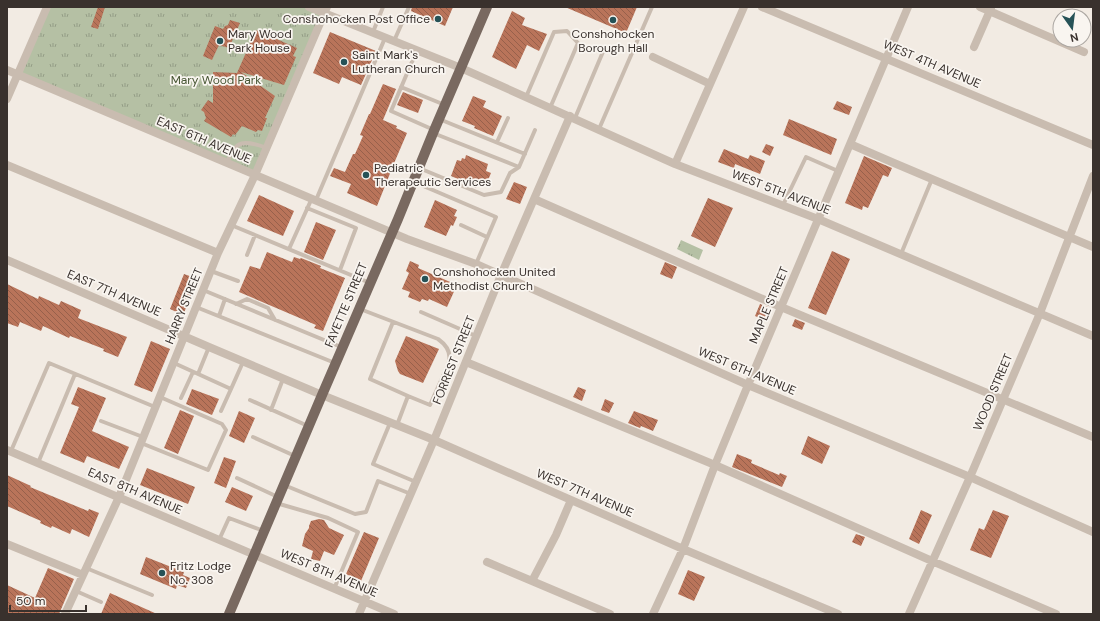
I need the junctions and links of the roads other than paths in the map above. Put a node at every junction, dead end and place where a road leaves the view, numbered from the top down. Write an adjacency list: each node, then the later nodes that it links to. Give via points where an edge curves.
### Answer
1 (47, 7): 24 (street)
2 (309, 7): 12 (street, WEST 5TH AVENUE)
3 (383, 7): 13 (lane)
4 (409, 7): 15 (lane)
5 (487, 7): 22 (main road, FAYETTE STREET)
6 (652, 7): 34 (lane)
7 (744, 7): 25 (street)
8 (762, 7): 21 (street, WEST 4TH AVENUE)
9 (908, 7): 21 (street, MAPLE STREET)
10 (980, 7): 11 (street)
11 (990, 9): 17 (street); 19 (street)
12 (325, 10): 13 (street, WEST 5TH AVENUE); 40 (street, HARRY STREET)
13 (373, 32): 14 (street, WEST 5TH AVENUE)
14 (385, 37): 15 (street, WEST 5TH AVENUE); 52 (lane)
15 (394, 41): 18 (street, WEST 5TH AVENUE)
16 (605, 47): 31 (lane)
17 (974, 47)
18 (417, 50): 22 (street, WEST 5TH AVENUE); 26 (lane)
19 (1084, 52)
20 (653, 57): 25 (street)
21 (887, 58): 38 (street, MAPLE STREET); 39 (street, WEST 4TH AVENUE)
22 (461, 68): 27 (street, WEST 5TH AVENUE); 29 (main road, FAYETTE STREET)
23 (7, 70): 24 (street, EAST 6TH AVENUE)
24 (18, 74): 28 (street); 42 (street, EAST 6TH AVENUE)
25 (710, 84): 43 (street)
26 (401, 86): 29 (lane); 36 (lane, via 391,111)
27 (526, 98): 30 (street, WEST 5TH AVENUE); 30 (lane, via 554,32 567,31 578,42)
28 (7, 99)
29 (445, 105): 33 (main road, FAYETTE STREET)
30 (550, 108): 31 (street, WEST 5TH AVENUE)
31 (572, 117): 34 (street, WEST 5TH AVENUE); 53 (street, FORREST STREET)
32 (508, 118): 37 (lane)
33 (439, 119): 36 (main road, FAYETTE STREET); 37 (lane)
34 (599, 129): 43 (street, WEST 5TH AVENUE)
35 (536, 130): 41 (lane)
36 (433, 132): 45 (lane); 46 (main road, FAYETTE STREET)
37 (497, 142): 41 (lane)
38 (850, 144): 47 (street, MAPLE STREET); 50 (street)
39 (1093, 145)
40 (267, 148): 42 (lane, via 246,142 235,147); 48 (street, HARRY STREET)
41 (525, 154): 45 (lane)
42 (227, 163): 48 (street, EAST 6TH AVENUE)
43 (675, 164): 54 (street, WEST 5TH AVENUE)
44 (7, 165): 67 (street)
45 (519, 167): 46 (lane, via 510,172 501,192 484,196)
46 (419, 168): 51 (main road, FAYETTE STREET)
47 (839, 171): 54 (lane, via 806,157); 57 (street, MAPLE STREET)
48 (255, 175): 52 (street, EAST 6TH AVENUE); 58 (street, HARRY STREET)
49 (1093, 176): 64 (street, WOOD STREET)
50 (932, 179): 64 (street); 68 (lane)
51 (413, 182): 61 (main road, FAYETTE STREET); 63 (lane, via 496,217)
52 (314, 199): 55 (lane); 56 (street, EAST 6TH AVENUE)
53 (534, 199): 74 (street, FORREST STREET); 81 (street)
54 (783, 205): 57 (street, WEST 5TH AVENUE)
55 (307, 208): 60 (lane); 66 (lane)
56 (361, 219): 60 (lane); 61 (street, EAST 6TH AVENUE)
57 (818, 219): 68 (street, WEST 5TH AVENUE); 81 (street, MAPLE STREET)
58 (231, 225): 62 (lane); 67 (street, HARRY STREET)
59 (462, 225): 63 (lane)
60 (356, 228): 72 (lane)
61 (392, 232): 71 (street, WEST 6TH AVENUE); 76 (main road, FAYETTE STREET)
62 (255, 235): 66 (lane); 69 (lane)
63 (487, 237): 71 (lane)
64 (1070, 237): 65 (street); 84 (street, WOOD STREET)
65 (1093, 247)
66 (289, 249): 72 (lane)
67 (218, 253): 73 (street, HARRY STREET)
68 (901, 254): 84 (street, WEST 5TH AVENUE)
69 (246, 255)
70 (7, 260): 90 (street, EAST 7TH AVENUE)
71 (476, 264): 74 (street, WEST 6TH AVENUE)
72 (340, 270): 76 (lane)
73 (211, 271): 75 (lane); 77 (street, HARRY STREET)
74 (501, 275): 88 (street, FORREST STREET); 101 (street, WEST 6TH AVENUE)
75 (238, 281)
76 (370, 283): 82 (main road, FAYETTE STREET)
77 (203, 290): 78 (lane); 80 (street, HARRY STREET)
78 (225, 299): 79 (lane); 85 (lane)
79 (236, 304): 86 (lane); 86 (lane, via 247,299 268,308)
80 (196, 307): 85 (lane); 90 (street, HARRY STREET)
81 (781, 307): 101 (street, MAPLE STREET); 108 (street)
82 (360, 309): 87 (lane); 92 (main road, FAYETTE STREET)
83 (421, 312): 88 (lane)
84 (1040, 313): 89 (street, WEST 5TH AVENUE); 108 (street, WOOD STREET)
85 (219, 316): 96 (lane)
86 (275, 320): 92 (lane)
87 (393, 322): 105 (lane, via 370,379); 105 (lane, via 438,339 450,353 448,365 430,405)
88 (477, 336): 94 (street, FORREST STREET)
89 (1093, 336)
90 (184, 337): 91 (street, EAST 7TH AVENUE); 95 (street, HARRY STREET)
91 (209, 348): 93 (street, EAST 7TH AVENUE); 99 (lane)
92 (342, 348): 96 (main road, FAYETTE STREET)
93 (243, 362): 100 (street, EAST 7TH AVENUE); 102 (lane)
94 (466, 362): 118 (street, FORREST STREET); 122 (street)
95 (173, 363): 97 (lane); 104 (street, HARRY STREET)
96 (336, 363): 103 (main road, FAYETTE STREET)
97 (193, 372): 99 (lane); 106 (lane)
98 (75, 374): 109 (lane); 119 (lane, via 49,363); 121 (lane)
99 (198, 374): 102 (lane)
100 (283, 379): 103 (street, EAST 7TH AVENUE); 110 (lane)
101 (748, 385): 122 (street, MAPLE STREET); 123 (street, WEST 6TH AVENUE)
102 (231, 389): 111 (lane)
103 (322, 395): 113 (street, WEST 7TH AVENUE); 114 (main road, FAYETTE STREET)
104 (160, 396): 109 (street, HARRY STREET); 117 (lane, via 222,424 226,430 208,470)
105 (408, 396): 113 (lane)
106 (181, 398)
107 (250, 400): 110 (lane)
108 (1003, 400): 116 (street); 123 (street, WOOD STREET)
109 (155, 407): 117 (street, HARRY STREET)
110 (271, 410): 114 (lane)
111 (221, 411)
112 (101, 421): 117 (lane)
113 (393, 424): 118 (street, WEST 7TH AVENUE); 125 (lane, via 373,464)
114 (308, 426): 120 (main road, FAYETTE STREET)
115 (253, 437): 120 (lane)
116 (1093, 437)
117 (142, 440): 128 (street, HARRY STREET)
118 (434, 440): 125 (street, FORREST STREET); 130 (street, WEST 7TH AVENUE)
119 (9, 451): 121 (street, EAST 8TH AVENUE)
120 (296, 456): 126 (main road, FAYETTE STREET)
121 (38, 463): 128 (street, EAST 8TH AVENUE)
122 (715, 466): 135 (street, MAPLE STREET); 137 (street)
123 (970, 477): 132 (street, WEST 6TH AVENUE); 137 (street, WOOD STREET)
124 (237, 478): 129 (lane)
125 (416, 482): 127 (street, FORREST STREET)
126 (284, 485): 127 (lane, via 355,514 366,512 378,481); 129 (main road, FAYETTE STREET)
127 (411, 494): 145 (street, FORREST STREET)
128 (119, 497): 133 (street, EAST 8TH AVENUE); 139 (street, HARRY STREET)
129 (277, 500): 131 (main road, FAYETTE STREET); 141 (lane, via 358,532)
130 (571, 500): 135 (street, WEST 7TH AVENUE); 140 (street)
131 (264, 532): 133 (lane, via 229,518); 136 (main road, FAYETTE STREET)
132 (1093, 532)
133 (219, 540): 136 (street, EAST 8TH AVENUE)
134 (7, 544): 139 (street)
135 (683, 549): 151 (street, MAPLE STREET); 152 (street, WEST 7TH AVENUE)
136 (254, 555): 141 (street, WEST 8TH AVENUE); 147 (main road, FAYETTE STREET)
137 (932, 561): 153 (street, WOOD STREET); 154 (street)
138 (487, 562): 140 (street)
139 (85, 572): 142 (street, HARRY STREET); 143 (lane)
140 (532, 581): 150 (street)
141 (334, 588): 145 (street, WEST 8TH AVENUE)
142 (76, 591): 144 (lane); 146 (street, HARRY STREET)
143 (152, 595)
144 (101, 602)
145 (364, 602): 148 (street, FORREST STREET); 149 (street, WEST 8TH AVENUE)
146 (65, 614)
147 (229, 614)
148 (359, 614)
149 (394, 614)
150 (610, 614)
151 (653, 614)
152 (838, 614)
153 (909, 614)
154 (1056, 614)

